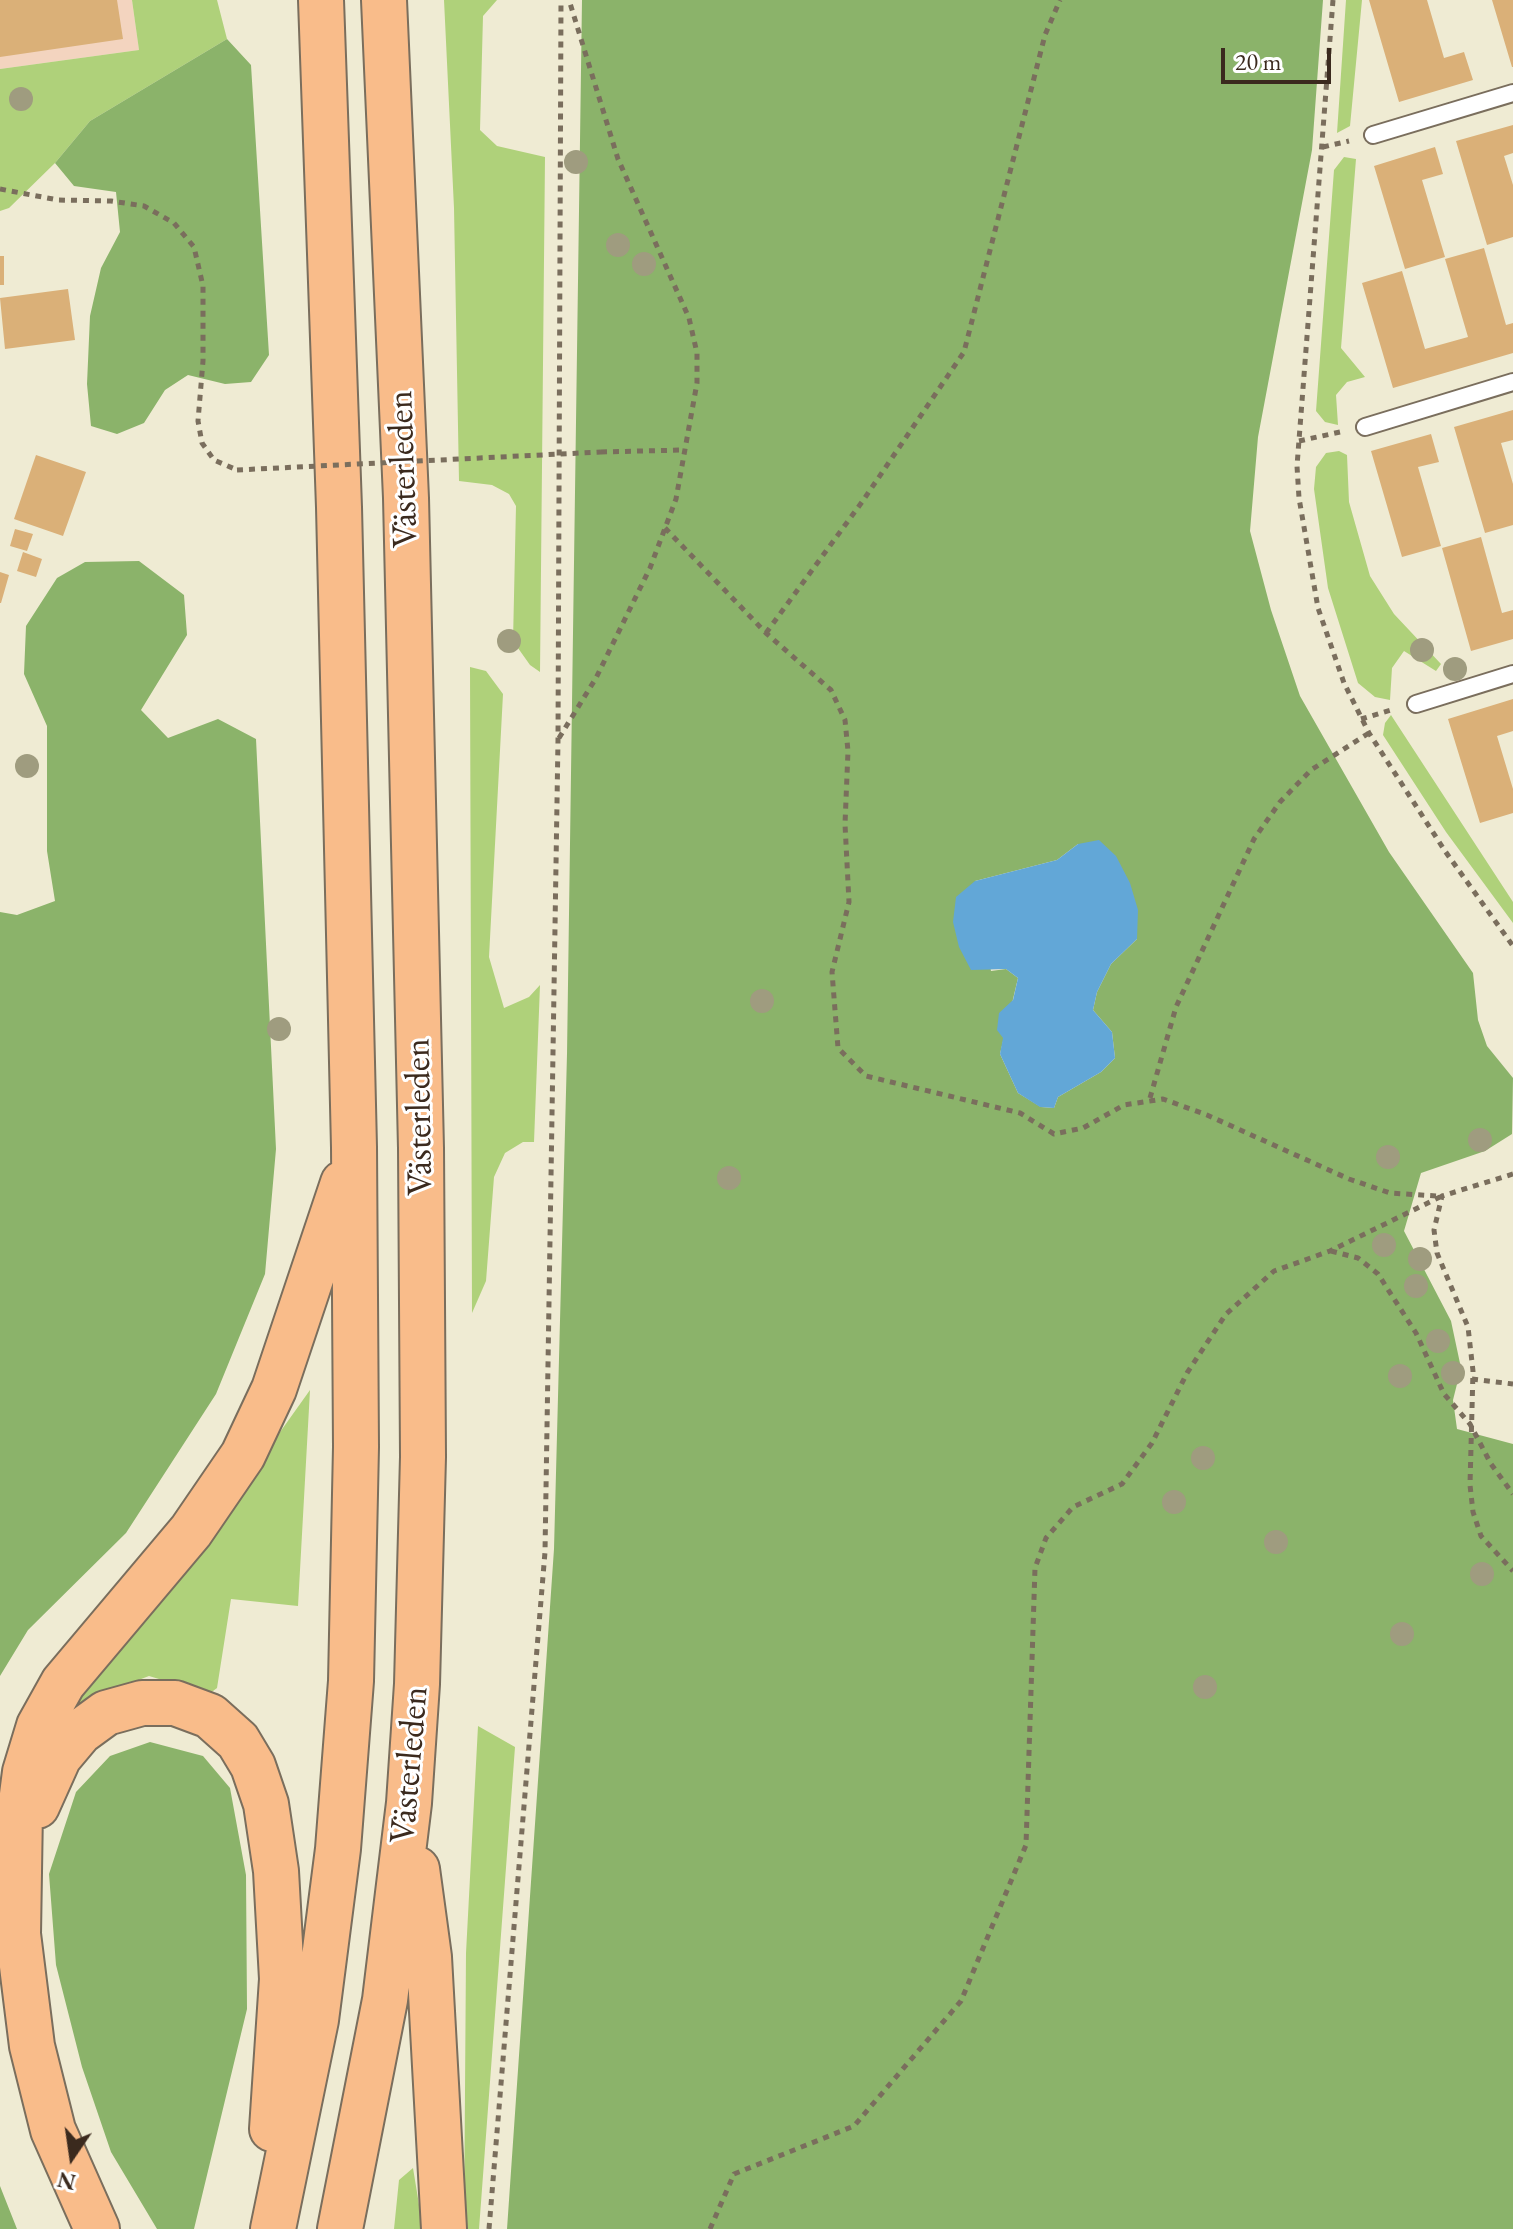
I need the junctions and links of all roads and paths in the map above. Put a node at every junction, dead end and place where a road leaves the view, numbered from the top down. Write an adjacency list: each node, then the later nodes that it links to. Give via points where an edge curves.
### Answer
1 (384, 0): 31 (highway, Västerleden, via 406,498 421,1132 423,1457)
2 (561, 0): 19 (path)
3 (569, 0): 13 (path, via 618,159 689,318 697,383)
4 (1060, 0): 15 (path, via 1045,35 964,352)
5 (1333, 0): 12 (path)
6 (320, 12): 22 (highway, Västerleden)
7 (1513, 93): 8 (lane)
8 (1373, 135)
9 (0, 189): 13 (path, bridge, via 58,200 144,206 174,223 194,247 203,286 198,421 202,443 214,460 237,470)
10 (1513, 382): 11 (lane)
11 (1365, 427): 12 (path)
12 (1299, 441): 18 (path, via 1299,498 1318,608 1339,671)
13 (683, 450): 14 (path, via 676,499)
14 (665, 528): 15 (path); 19 (path, via 596,678)
15 (766, 633): 21 (path, via 831,690 845,720 849,902 832,972 838,1048 866,1076 1020,1113 1054,1134 1083,1128 1124,1105)
16 (1513, 674): 17 (lane)
17 (1416, 704)
18 (1369, 733): 20 (path); 21 (path, via 1311,770 1254,839 1176,1007)
19 (558, 740): 38 (path, via 545,1552)
20 (1513, 946)
21 (1150, 1098): 24 (path, via 1178,1102 1390,1193)
22 (354, 1147): 32 (highway, via 274,1389 243,1455 191,1531 63,1683 39,1726 25,1772); 35 (highway, Västerleden, via 351,1681 338,1849 316,2020)
23 (1513, 1174): 24 (path)
24 (1442, 1196): 25 (path); 26 (path, via 1434,1230 1437,1253 1468,1327)
25 (1330, 1251): 28 (path, via 1358,1258 1378,1274 1416,1333 1444,1394); 39 (path, via 1274,1271 1226,1314 1187,1373 1152,1443 1122,1484 1073,1507 1046,1538 1035,1568 1026,1845 961,2001 854,2126 734,2174)
26 (1472, 1379): 27 (path); 28 (path)
27 (1513, 1384)
28 (1470, 1424): 29 (path); 30 (path, via 1473,1512 1481,1536)
29 (1513, 1494)
30 (1513, 1571)
31 (409, 1803): 36 (highway, Västerleden, via 385,2000); 37 (highway, via 429,1957)
32 (19, 1865): 33 (highway, via 20,1969 32,2046 53,2130); 34 (highway, via 42,1790 59,1757 106,1713 142,1703 175,1703 210,1716 238,1741 266,1804 276,1871 282,1979)
33 (97, 2229)
34 (266, 2229)
35 (273, 2229)
36 (340, 2229)
37 (444, 2229)
38 (489, 2229)
39 (710, 2229)

